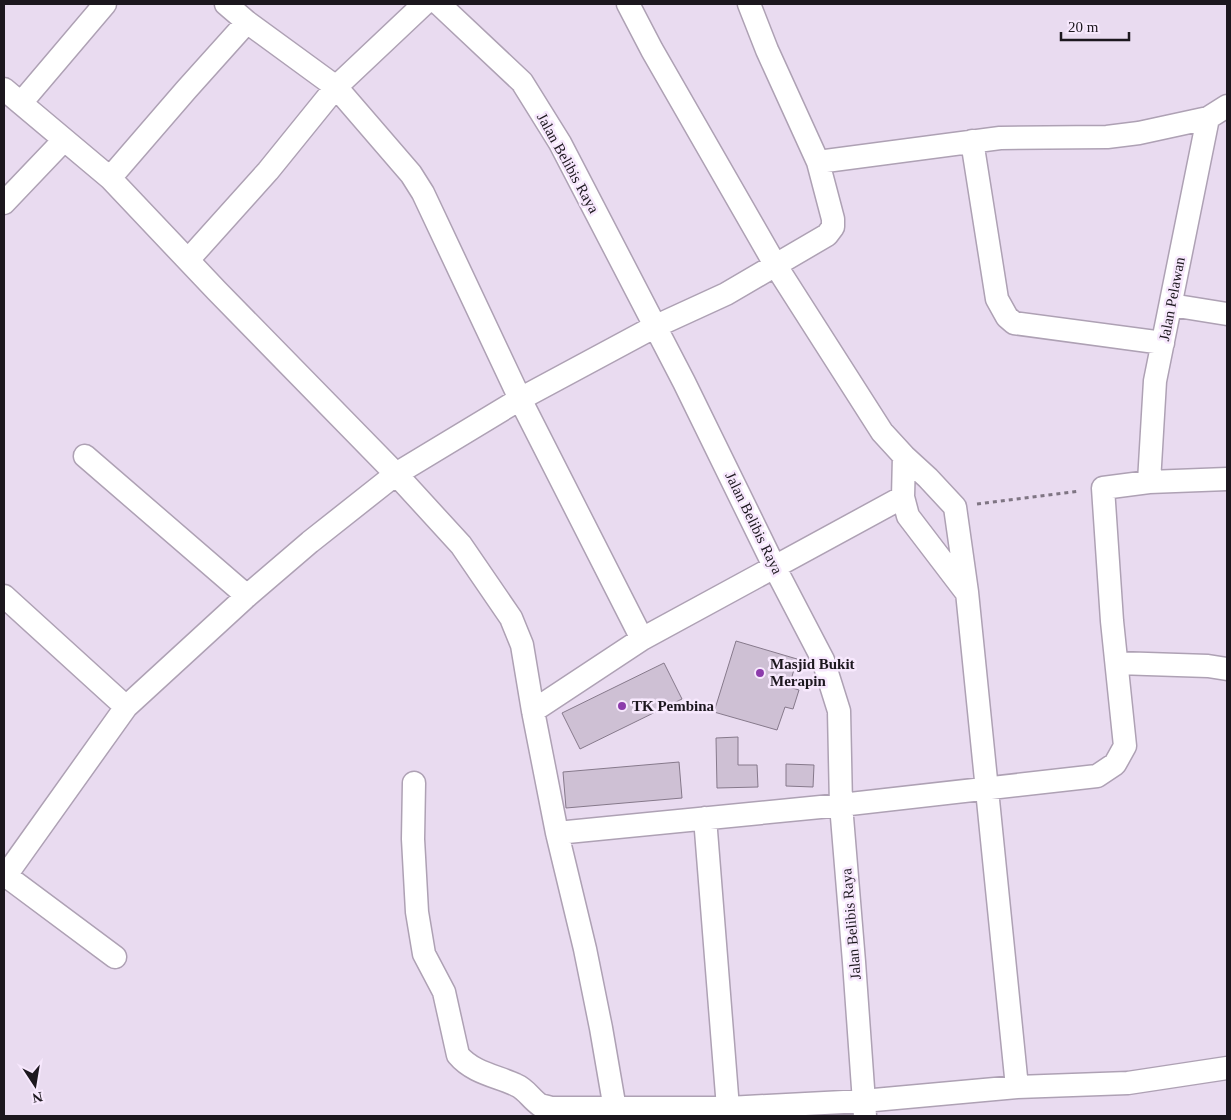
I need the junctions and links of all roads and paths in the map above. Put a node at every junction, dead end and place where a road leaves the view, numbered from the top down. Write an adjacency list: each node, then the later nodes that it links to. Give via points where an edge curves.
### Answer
1 (105, 4): 9 (street)
2 (226, 4): 7 (street)
3 (424, 4): 8 (street)
4 (439, 4): 21 (street, Jalan Belibis Raya, via 522,82 560,143)
5 (628, 4): 18 (street)
6 (749, 4): 14 (street)
7 (248, 22): 8 (street); 15 (street)
8 (336, 87): 17 (street, via 268,171); 23 (street, via 411,174 423,193)
9 (12, 96): 12 (street)
10 (1227, 106): 11 (street)
11 (1208, 118): 13 (street, via 1107,137 1029,137); 19 (street, Jalan Pelawan)
12 (64, 140): 15 (street); 16 (street)
13 (972, 142): 14 (street); 22 (street, via 997,299 1006,317 1014,323)
14 (818, 162): 18 (street, via 833,227 827,235)
15 (110, 178): 17 (street)
16 (4, 203)
17 (188, 260): 26 (street)
18 (776, 266): 21 (street, via 726,294); 25 (street, via 882,432)
19 (1170, 305): 20 (street); 22 (street, Jalan Pelawan)
20 (1227, 314)
21 (654, 327): 23 (street); 32 (street, Jalan Belibis Raya)
22 (1163, 343): 28 (street, Jalan Pelawan, via 1156,381)
23 (520, 399): 26 (street); 36 (street)
24 (86, 456): 35 (street)
25 (904, 456): 30 (street); 31 (street)
26 (396, 474): 35 (street); 40 (street, via 461,545 511,618 522,645)
27 (1227, 479): 28 (street)
28 (1149, 482): 29 (street)
29 (1103, 488): 31 (path); 37 (street)
30 (903, 497): 32 (street); 33 (street, via 908,516)
31 (956, 507): 33 (street)
32 (774, 566): 36 (street); 43 (street, Jalan Belibis Raya, via 824,660 839,711)
33 (967, 592): 42 (street)
34 (4, 596): 39 (street)
35 (247, 596): 39 (street)
36 (642, 639): 40 (street)
37 (1116, 663): 38 (street); 42 (street, via 1125,746 1116,764 1097,776)
38 (1227, 668)
39 (126, 707): 46 (street)
40 (532, 711): 45 (street)
41 (414, 784): 51 (street, via 417,912 424,954 444,992 458,1055 464,1063 484,1073 518,1085 539,1104 551,1108)
42 (987, 788): 43 (street); 49 (street)
43 (841, 805): 44 (street); 52 (street, Jalan Belibis Raya)
44 (705, 818): 45 (street); 50 (street)
45 (557, 833): 51 (street, via 602,1028)
46 (5, 877): 47 (street)
47 (115, 957)
48 (1227, 1068): 49 (street, via 1128,1083)
49 (1017, 1087): 52 (street)
50 (728, 1108): 51 (street); 52 (street)
51 (615, 1109)
52 (864, 1109)

